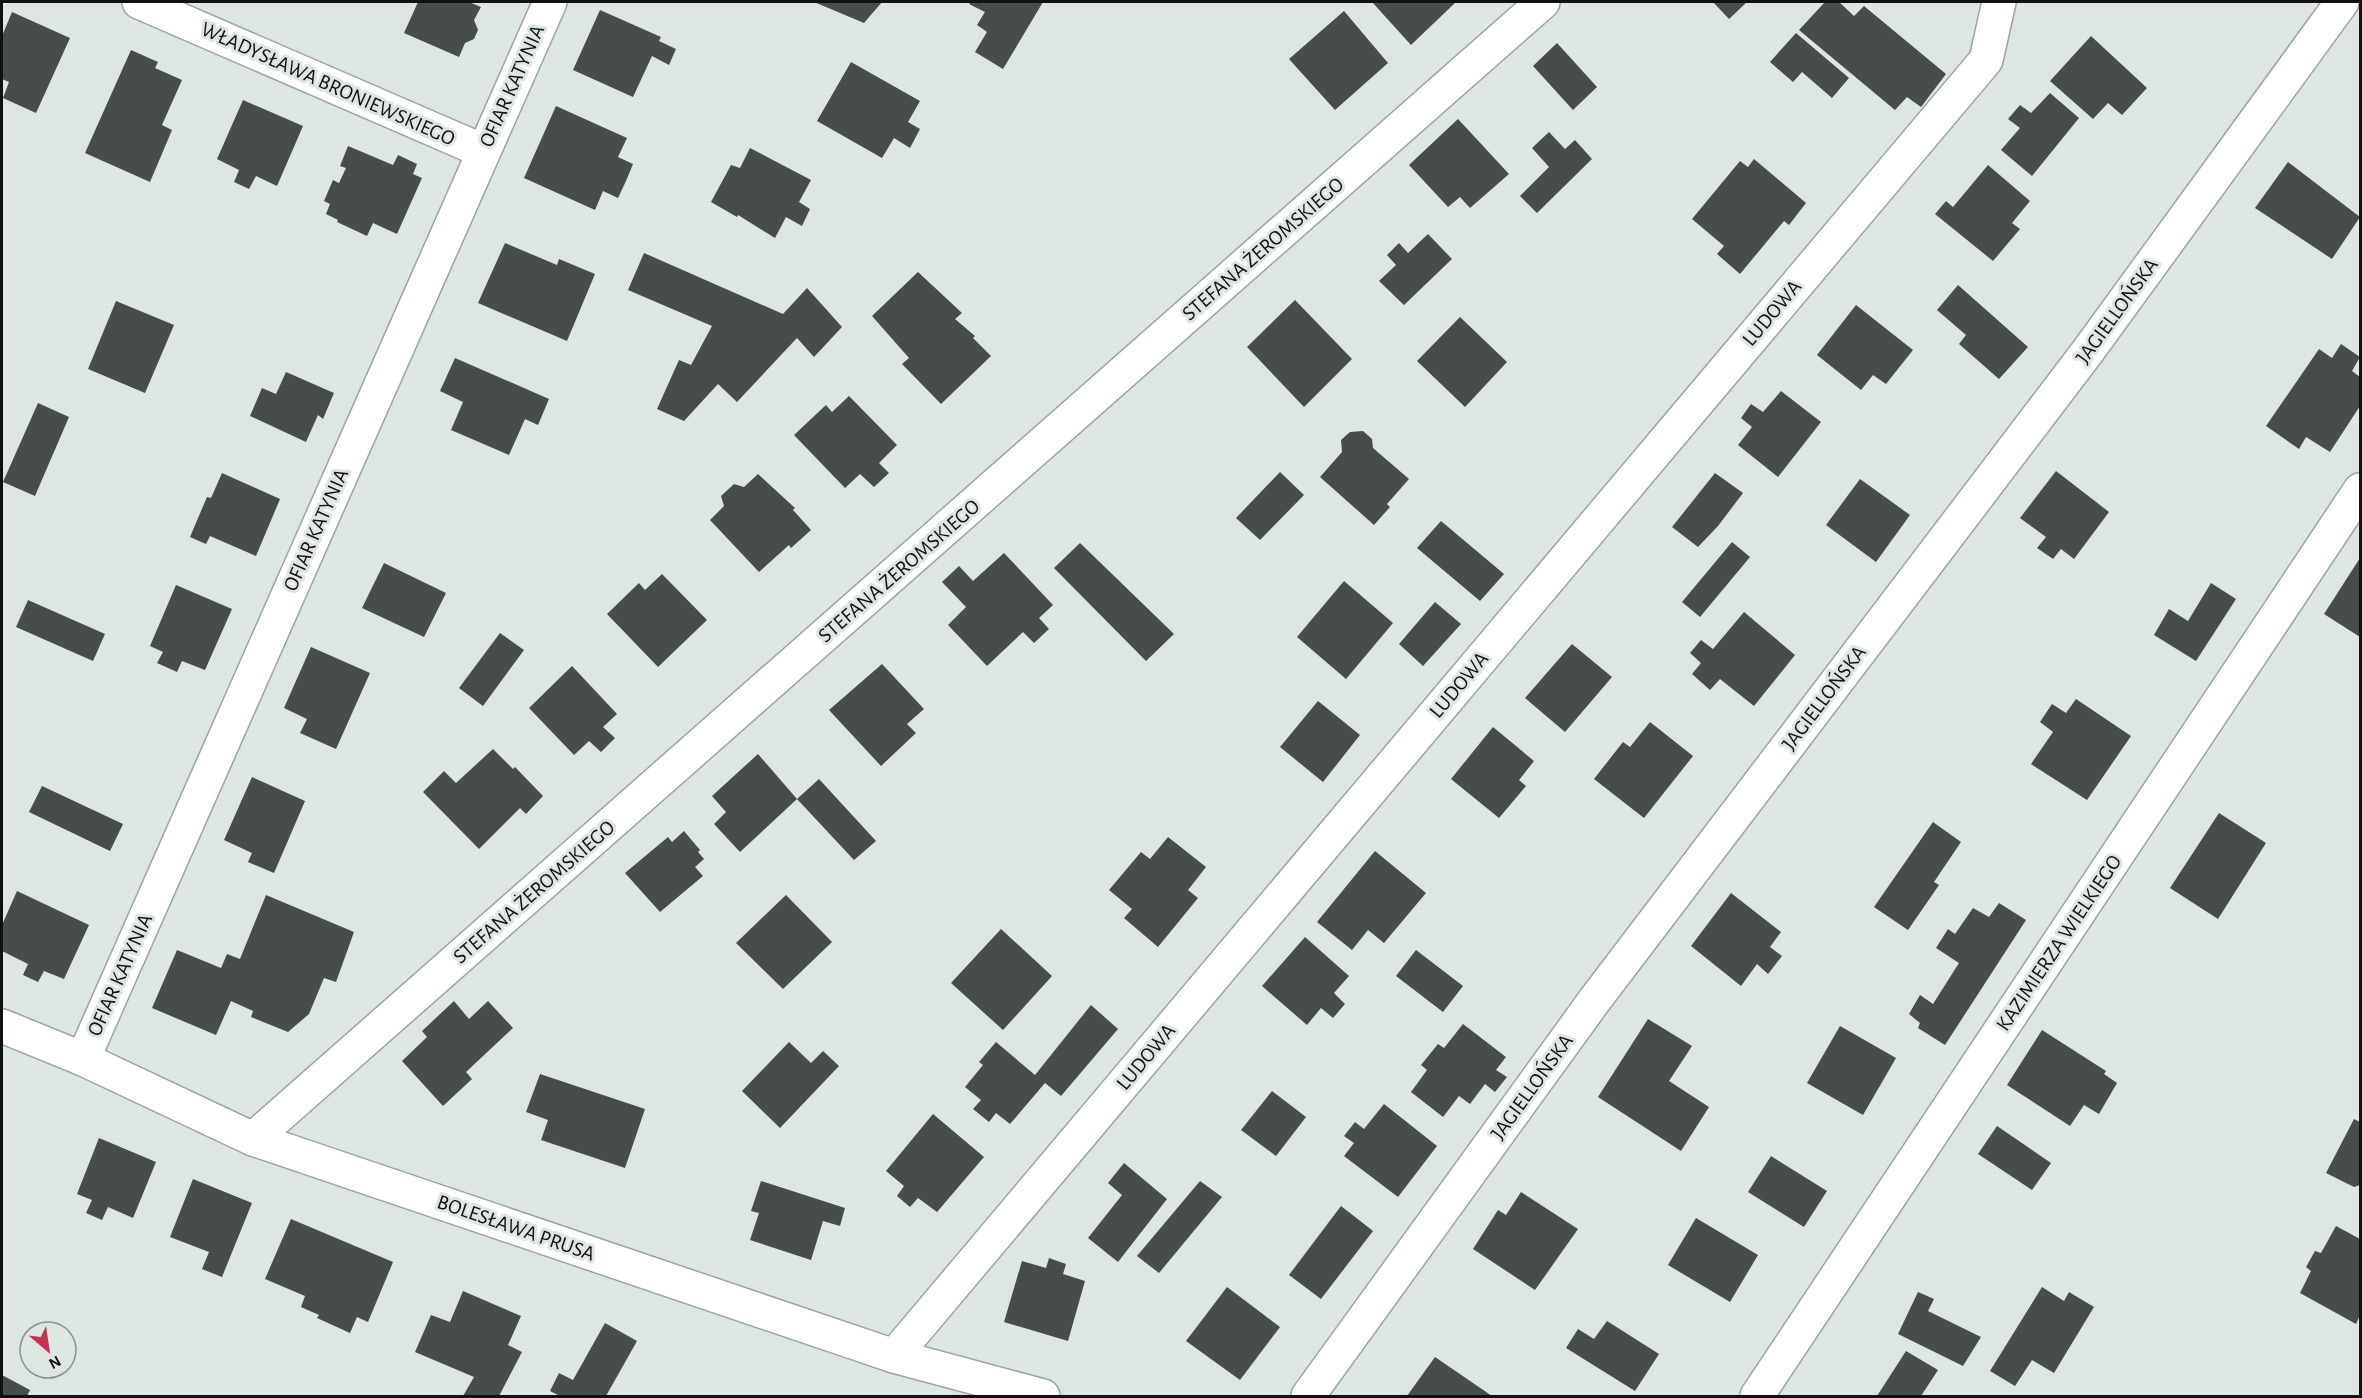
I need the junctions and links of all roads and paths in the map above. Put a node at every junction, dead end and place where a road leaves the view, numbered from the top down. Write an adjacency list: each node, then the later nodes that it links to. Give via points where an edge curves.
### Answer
1 (139, 2): 6 (street, WŁADYSŁAWA BRONIEWSKIEGO)
2 (550, 2): 6 (street, OFIAR KATYNIA)
3 (1543, 2): 10 (street, STEFANA ŻEROMSKIEGO)
4 (1999, 2): 11 (street, LUDOWA, via 1986,60)
5 (2342, 2): 13 (street, JAGIELLOŃSKA, via 2088,351 1594,1001)
6 (483, 152): 9 (street, OFIAR KATYNIA)
7 (2361, 490): 14 (street, KAZIMIERZA WIELKIEGO)
8 (2, 1026): 9 (street, BOLESŁAWA PRUSA)
9 (83, 1059): 10 (street, BOLESŁAWA PRUSA)
10 (253, 1139): 11 (street, BOLESŁAWA PRUSA)
11 (894, 1356): 12 (street, BOLESŁAWA PRUSA)
12 (1043, 1396)
13 (1308, 1396)
14 (1757, 1396)

